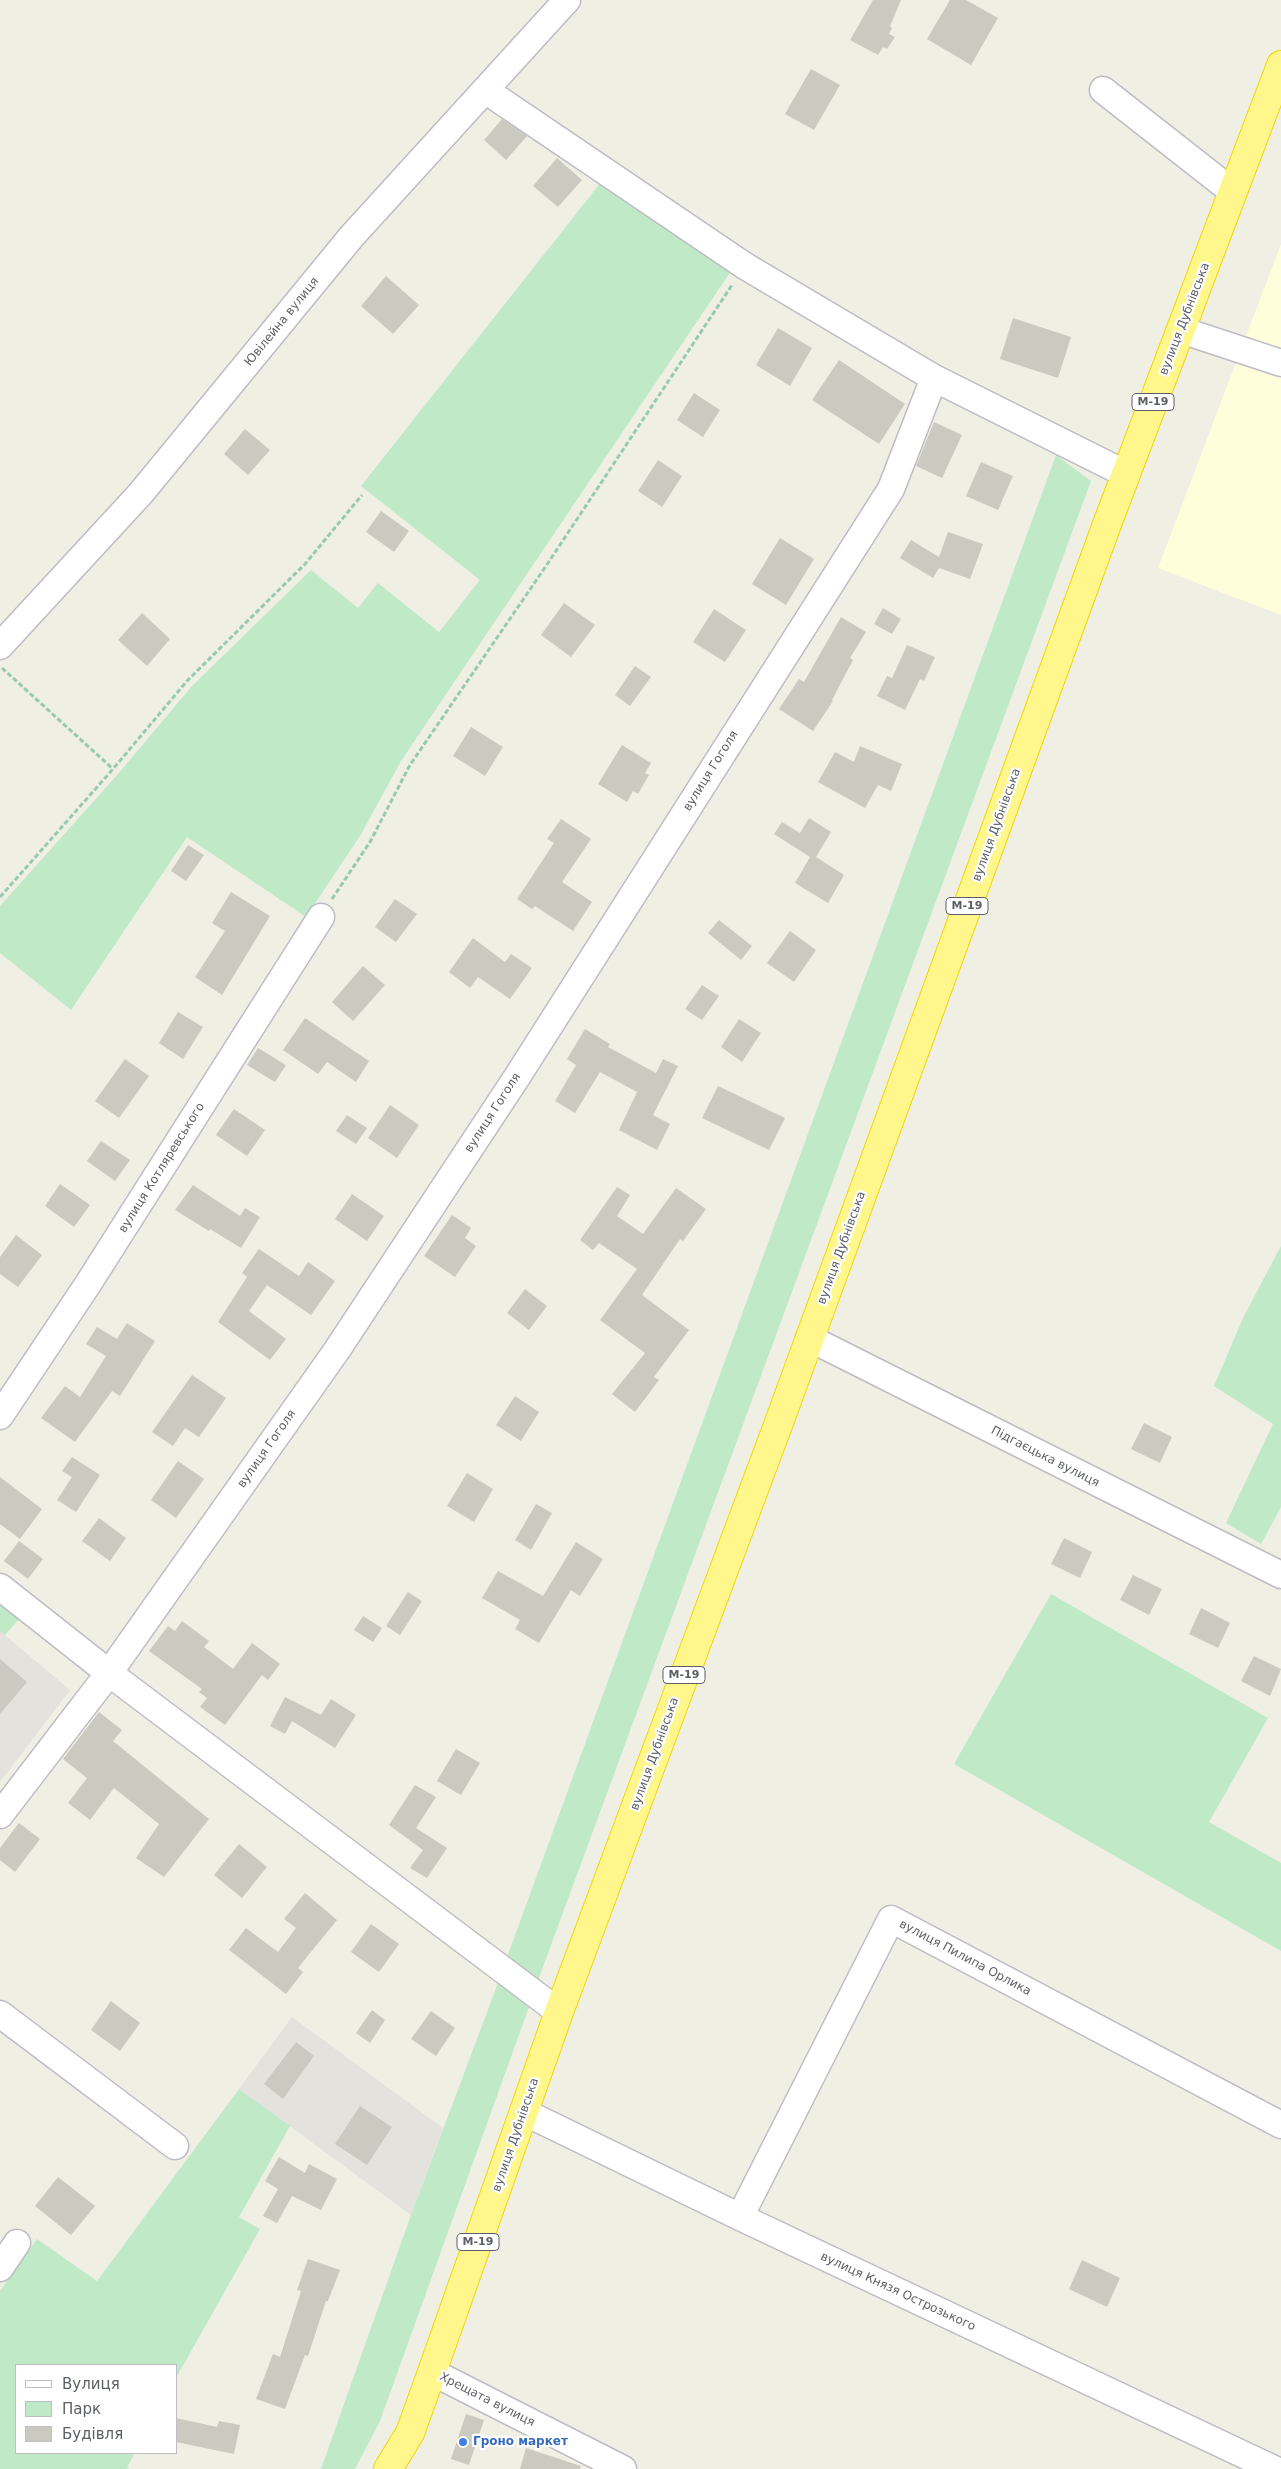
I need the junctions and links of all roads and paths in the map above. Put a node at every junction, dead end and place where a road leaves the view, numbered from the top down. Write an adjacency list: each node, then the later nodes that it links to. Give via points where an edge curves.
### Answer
1 (567, 0): 3 (street, Ювілейна вулиця)
2 (1279, 76): 5 (highway, вулиця Дубнівська / М-19)
3 (485, 90): 6 (street); 12 (street, Ювілейна вулиця, via 352,236 141,493)
4 (1103, 90): 5 (street)
5 (1233, 192): 7 (highway, вулиця Дубнівська / М-19)
6 (745, 266): 9 (street); 16 (path, via 410,765 370,842)
7 (1181, 330): 8 (street); 10 (highway, вулиця Дубнівська / М-19)
8 (1281, 363)
9 (934, 378): 10 (street); 21 (street, вулиця Гоголя, via 891,489 522,1069 337,1350)
10 (1126, 474): 17 (highway, вулиця Дубнівська / М-19)
11 (362, 495): 14 (path, via 304,564 187,681)
12 (0, 646)
13 (0, 666): 14 (path)
14 (113, 769): 15 (path)
15 (0, 897)
16 (321, 918): 18 (street, вулиця Котляревського)
17 (809, 1338): 19 (street, Підгаєцька вулиця); 23 (highway, вулиця Дубнівська / М-19)
18 (0, 1416)
19 (1281, 1575)
20 (0, 1586): 21 (street)
21 (109, 1673): 22 (street, вулиця Гоголя); 23 (street)
22 (0, 1815)
23 (559, 2012): 25 (highway, вулиця Дубнівська / М-19)
24 (0, 2014): 27 (street)
25 (524, 2112): 28 (street, вулиця Князя Острозького); 31 (highway, вулиця Дубнівська / М-19)
26 (1281, 2125): 28 (street, вулиця Пилипа Орлика, via 891,1919)
27 (175, 2146)
28 (740, 2217): 36 (street, вулиця Князя Острозького)
29 (17, 2243): 30 (street)
30 (0, 2268)
31 (432, 2372): 32 (highway, вулиця Дубнівська / М-19); 35 (street, Хрещата вулиця)
32 (410, 2433): 33 (highway, М-19); 34 (highway, М-19)
33 (388, 2469)
34 (404, 2469)
35 (622, 2469)
36 (1274, 2469)

